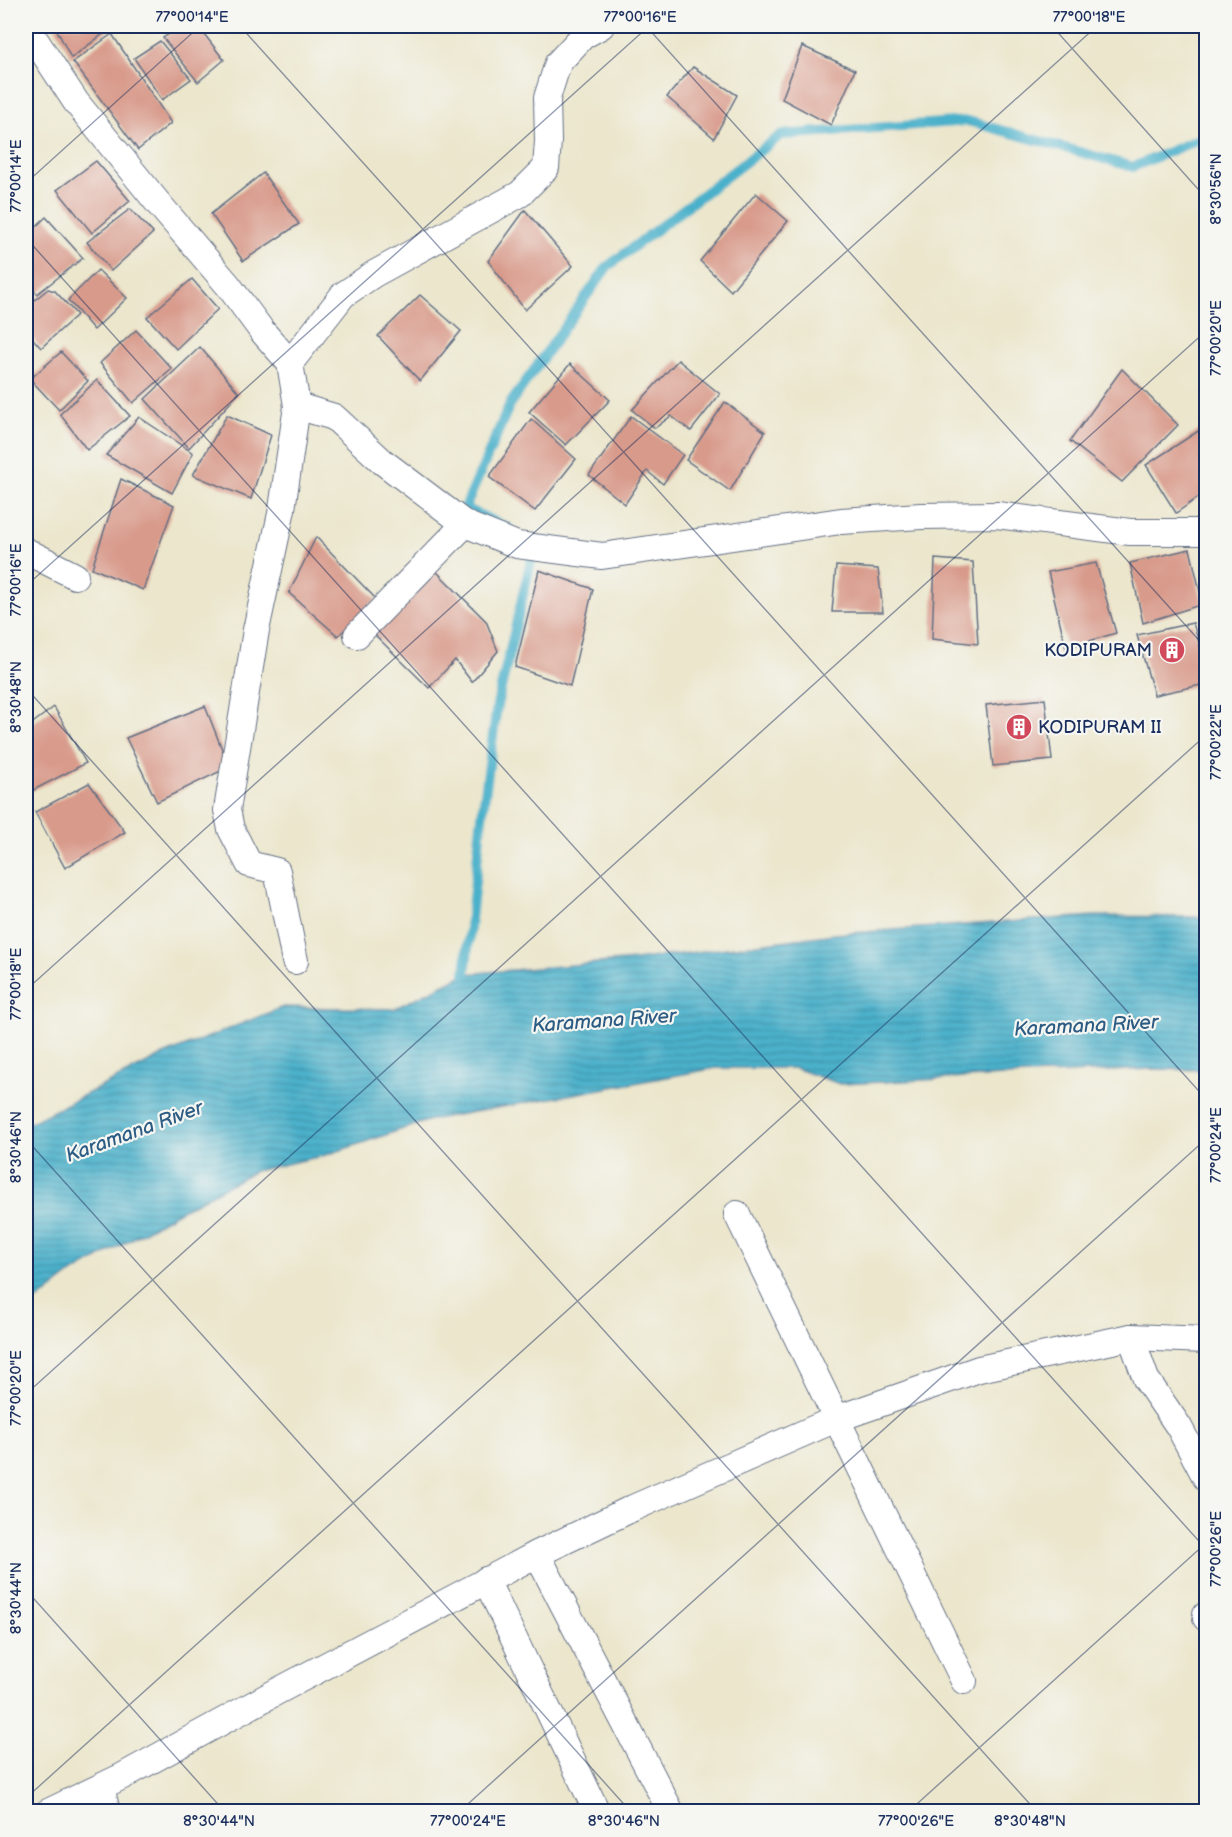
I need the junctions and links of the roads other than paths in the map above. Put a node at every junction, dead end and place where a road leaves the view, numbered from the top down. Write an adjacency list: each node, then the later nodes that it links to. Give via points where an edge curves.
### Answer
1 (26, 26): 3 (street, via 76,102)
2 (601, 26): 3 (street, via 584,36 558,63 547,98 546,168 520,194 343,295)
3 (290, 363): 4 (street)
4 (297, 406): 5 (street, via 334,417 383,462); 10 (street, via 227,810 231,829 249,864 278,871)
5 (465, 524): 6 (street, via 517,545 602,556 841,521 921,516 997,515 1130,532); 9 (street)
6 (1206, 532)
7 (26, 551): 8 (street)
8 (75, 576)
9 (357, 636)
10 (295, 961)
11 (737, 1214): 14 (street)
12 (1131, 1337): 13 (street); 14 (street, via 979,1370); 15 (street, via 1146,1379 1179,1427)
13 (1206, 1340)
14 (837, 1419): 16 (street); 18 (street)
15 (1206, 1478)
16 (537, 1554): 17 (street); 23 (street)
17 (486, 1581): 19 (street); 22 (street)
18 (964, 1681)
19 (101, 1787): 20 (street); 21 (street)
20 (48, 1812)
21 (107, 1812)
22 (597, 1812)
23 (671, 1812)

